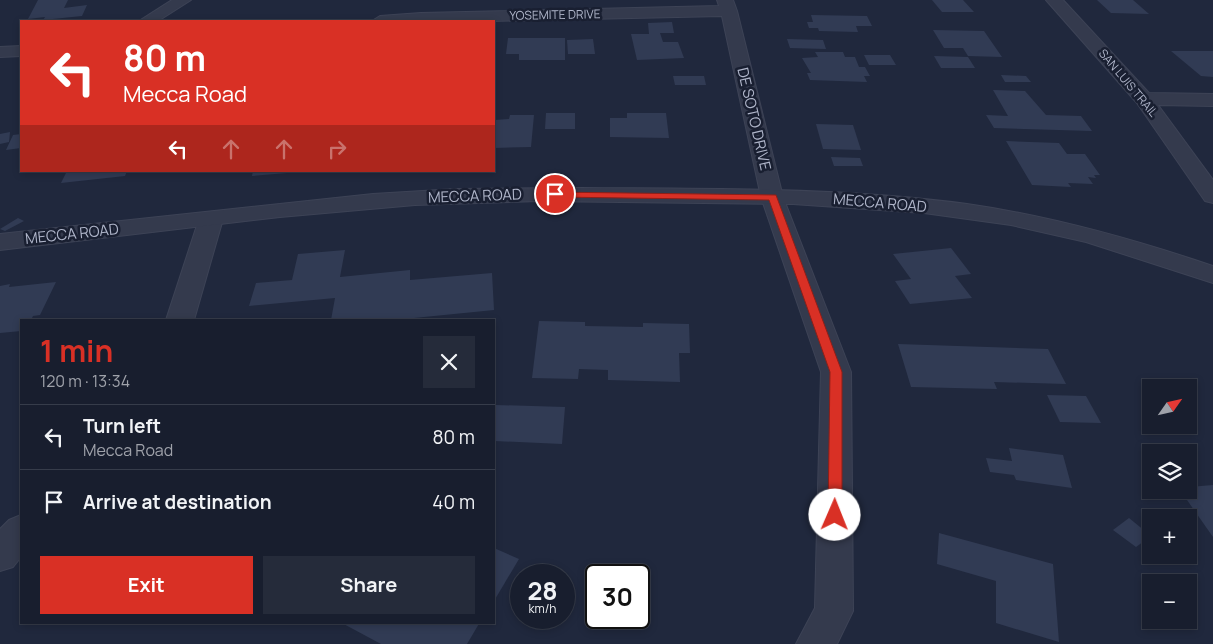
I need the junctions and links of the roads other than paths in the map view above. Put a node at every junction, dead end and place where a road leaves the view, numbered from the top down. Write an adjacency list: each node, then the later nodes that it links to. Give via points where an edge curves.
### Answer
1 (183, 0): 4 (street)
2 (1054, 0): 8 (street, SAN LUIS TRAIL)
3 (727, 5): 5 (street, YOSEMITE DRIVE); 11 (street, DE SOTO DRIVE)
4 (149, 20)
5 (394, 20)
6 (20, 51): 7 (street)
7 (0, 52)
8 (1144, 99): 9 (street); 10 (street, SAN LUIS TRAIL)
9 (1213, 100)
10 (1213, 196)
11 (772, 197): 12 (street, MECCA ROAD, via 515,194 374,201); 14 (street, MECCA ROAD, via 878,201 965,211 1044,225); 18 (street, DE SOTO DRIVE, via 836,372 834,612)
12 (211, 219): 13 (street, MECCA ROAD); 15 (street)
13 (0, 242)
14 (1213, 275)
15 (180, 319)
16 (20, 532): 17 (street)
17 (0, 555)
18 (816, 644)

